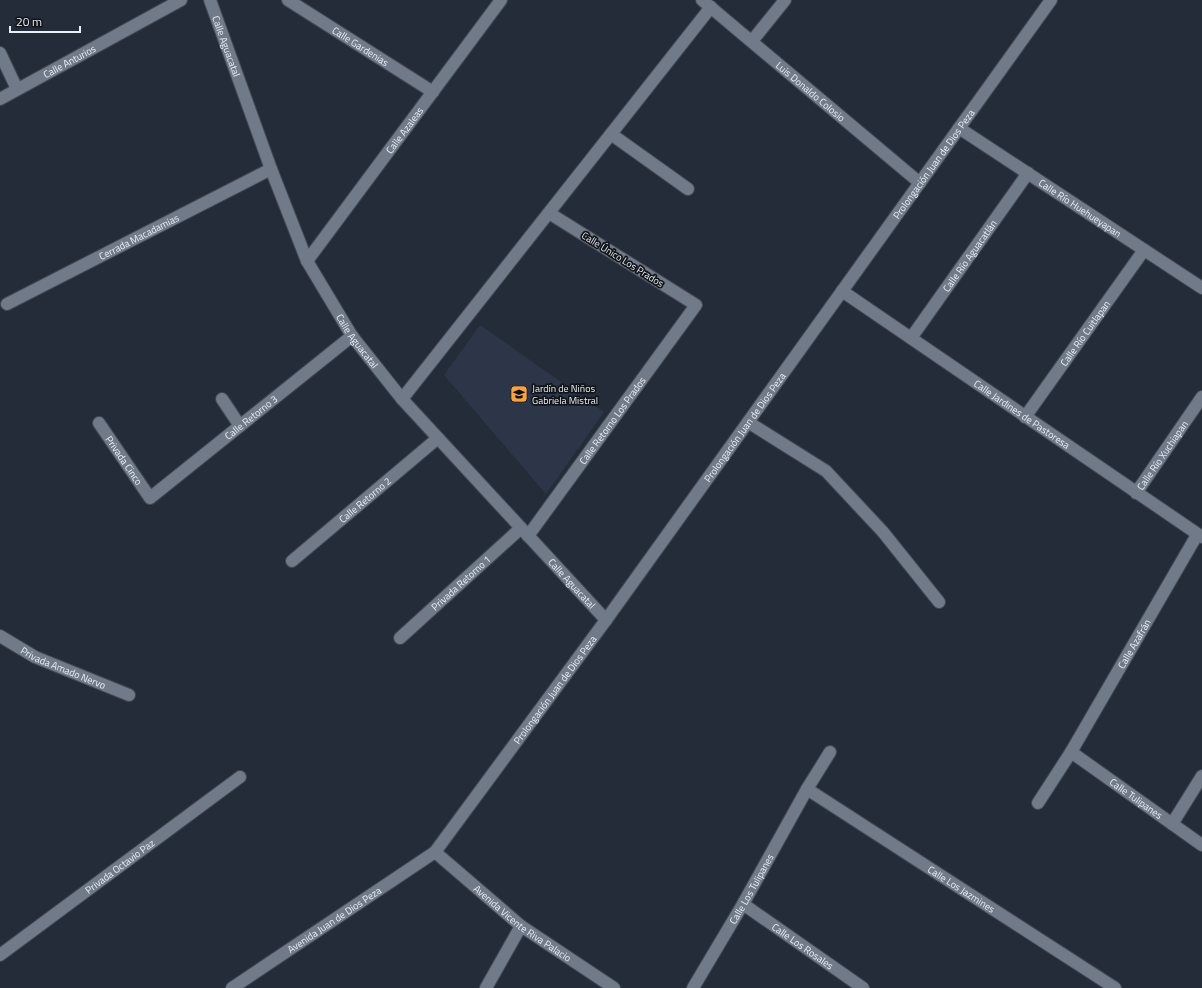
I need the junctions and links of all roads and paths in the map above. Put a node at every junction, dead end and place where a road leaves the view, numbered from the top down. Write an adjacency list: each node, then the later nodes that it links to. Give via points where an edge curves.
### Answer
1 (181, 0): 10 (street, Calle Anturios)
2 (210, 0): 15 (street, Calle Aguacatal)
3 (288, 0): 11 (street, Calle Gardenias)
4 (501, 0): 11 (street, Calle Azaleas)
5 (785, 0): 8 (street)
6 (1051, 0): 13 (street, Prolongación Juan de Dios Peza)
7 (706, 3): 8 (street, Luis Donaldo Colosio); 14 (street)
8 (752, 41): 17 (street, Luis Donaldo Colosio)
9 (0, 53): 10 (street)
10 (17, 89): 12 (street, Calle Anturios)
11 (433, 92): 21 (street, Calle Azaleas)
12 (0, 99)
13 (959, 128): 16 (street, Calle Río Huehueyapan); 17 (street, Prolongación Juan de Dios Peza)
14 (611, 134): 18 (street); 19 (street)
15 (271, 169): 21 (street, Calle Aguacatal); 24 (street, Cerrada Macadamias)
16 (1028, 173): 20 (street, Calle Río Huehueyapan); 27 (street, Calle Río Aguacatlán)
17 (920, 182): 23 (street, Prolongación Juan de Dios Peza)
18 (688, 189)
19 (549, 213): 25 (street, Calle Único Los Prados); 30 (street)
20 (1144, 250): 22 (street, Calle Río Huehueyapan); 31 (street, Calle Río Cuitlapan)
21 (307, 261): 26 (street, Calle Aguacatal)
22 (1202, 288)
23 (842, 291): 27 (street, Calle Jardines de Pastoresa); 32 (street, Prolongación Juan de Dios Peza)
24 (7, 304)
25 (696, 305): 38 (street, Calle Retorno Los Prados)
26 (352, 336): 30 (street, Calle Aguacatal); 34 (street, Calle Retorno 3)
27 (911, 338): 31 (street, Calle Jardines de Pastoresa)
28 (1202, 397): 36 (street, Calle Río Xuchiapan)
29 (222, 399): 34 (street)
30 (402, 399): 35 (street, Calle Aguacatal)
31 (1025, 417): 36 (street, Calle Jardines de Pastoresa)
32 (748, 422): 41 (street, via 826,471 883,532); 42 (street, Prolongación Juan de Dios Peza)
33 (99, 423): 37 (street, Privada Cinco)
34 (240, 426): 37 (street, Calle Retorno 3)
35 (438, 438): 38 (street, Calle Aguacatal); 40 (street, Calle Retorno 2)
36 (1136, 493): 39 (street, Calle Jardines de Pastoresa)
37 (150, 498)
38 (524, 532): 42 (street, Calle Aguacatal); 44 (street, Privada Retorno 1)
39 (1200, 536): 47 (street, Calle Azafrán)
40 (292, 561)
41 (939, 602)
42 (606, 620): 54 (street, Prolongación Juan de Dios Peza)
43 (0, 636): 45 (street, Privada Amado Nervo, via 35,657)
44 (400, 638)
45 (129, 695)
46 (830, 752): 50 (street, Calle Los Tulipanes)
47 (1070, 752): 51 (street, Calle Azafrán); 52 (street, Calle Tulipanes)
48 (1202, 776): 52 (street)
49 (240, 778): 57 (street, Privada Octavio Paz)
50 (807, 789): 55 (street, Calle Los Tulipanes); 63 (street, Calle Los Jazmines)
51 (1038, 803)
52 (1172, 824): 53 (street, Calle Tulipanes)
53 (1202, 845)
54 (435, 852): 56 (street, Avenida Vicente Riva Palacio); 58 (street, Avenida Juan de Dios Peza)
55 (743, 904): 61 (street, Calle Los Tulipanes); 62 (street, Calle Los Rosales)
56 (521, 926): 59 (street); 60 (street, Avenida Vicente Riva Palacio)
57 (0, 955)
58 (232, 988)
59 (486, 988)
60 (614, 988)
61 (693, 988)
62 (863, 988)
63 (1115, 988)

